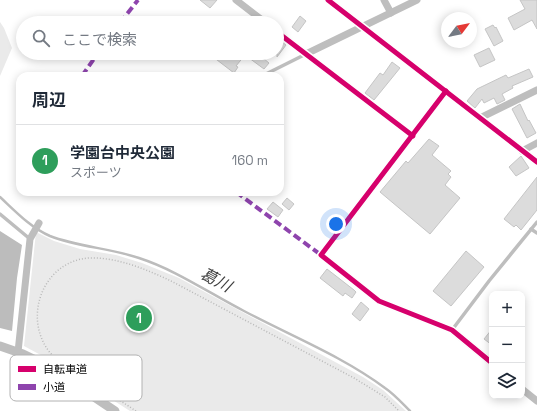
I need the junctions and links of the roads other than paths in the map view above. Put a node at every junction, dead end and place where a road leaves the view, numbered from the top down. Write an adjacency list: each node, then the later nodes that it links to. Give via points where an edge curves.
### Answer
1 (236, 0): 6 (street)
2 (328, 0): 7 (street)
3 (384, 0): 5 (street)
4 (417, 0): 5 (street)
5 (391, 13): 7 (street)
6 (257, 16)
7 (362, 26): 9 (street); 12 (street)
8 (284, 37): 9 (street)
9 (306, 54): 10 (lane); 14 (street)
10 (270, 72)
11 (537, 90): 13 (street)
12 (446, 91): 13 (street); 14 (street)
13 (480, 118): 16 (street)
14 (413, 136): 24 (street, via 321,255 379,301)
15 (537, 143): 16 (street)
16 (522, 151): 17 (street)
17 (537, 162)
18 (0, 214): 23 (lane)
19 (537, 222): 21 (lane)
20 (39, 223): 23 (street)
21 (531, 229): 22 (lane); 24 (lane)
22 (537, 233)
23 (30, 239): 26 (street)
24 (452, 330): 28 (street)
25 (0, 346): 26 (street)
26 (18, 352): 27 (street)
27 (24, 355)
28 (489, 361)
29 (525, 391): 31 (street)
30 (100, 401): 32 (street)
31 (537, 401)
32 (115, 411)

